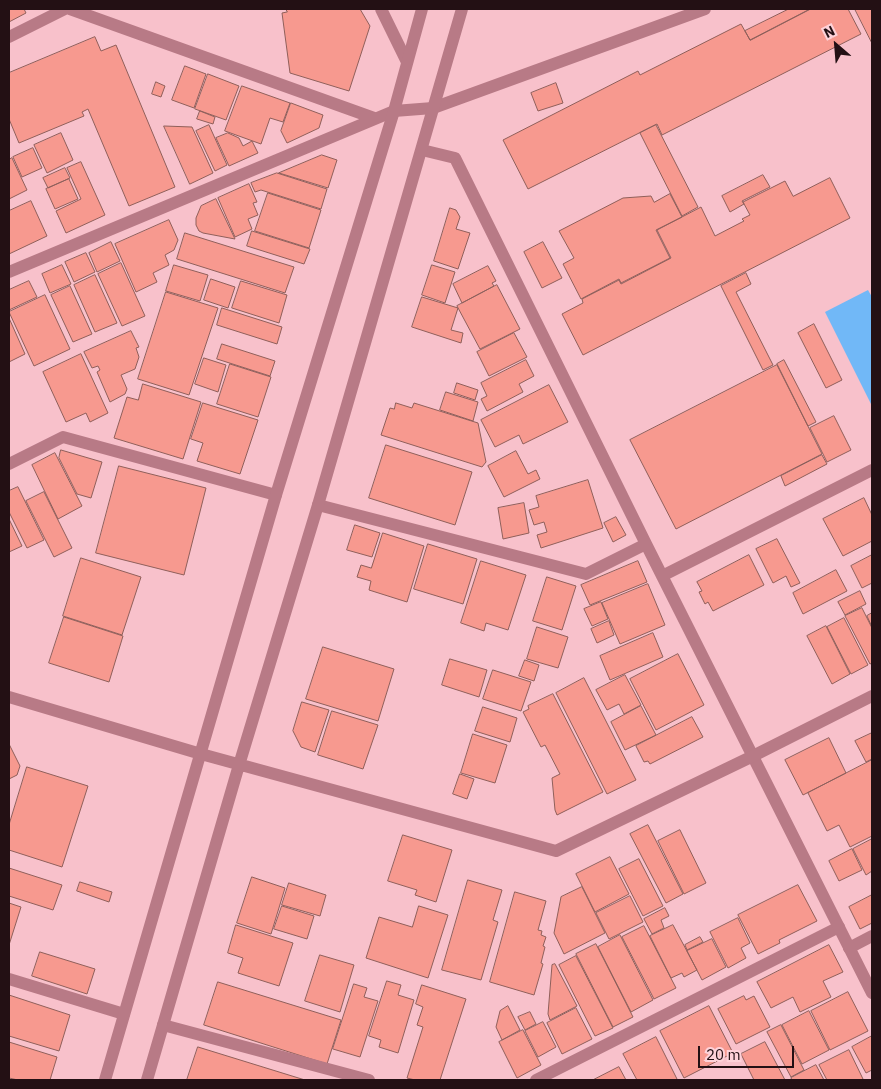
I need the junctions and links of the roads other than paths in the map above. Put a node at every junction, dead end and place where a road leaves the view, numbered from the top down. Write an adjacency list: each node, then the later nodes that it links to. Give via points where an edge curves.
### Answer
1 (65, 9): 7 (street)
2 (70, 9): 11 (street)
3 (381, 9): 8 (street)
4 (422, 9): 8 (street)
5 (462, 9): 9 (street)
6 (704, 9): 9 (street)
7 (9, 36)
8 (407, 62): 10 (street)
9 (433, 108): 10 (street); 12 (street)
10 (394, 110): 11 (street); 16 (street)
11 (374, 118): 13 (street)
12 (422, 150): 17 (street); 18 (street, via 455,158)
13 (9, 272)
14 (9, 464): 16 (street, via 63,437)
15 (872, 470): 19 (street)
16 (276, 495): 22 (street)
17 (318, 505): 18 (street, via 586,574); 24 (street)
18 (646, 544): 19 (street)
19 (662, 576): 23 (street)
20 (872, 696): 23 (street)
21 (9, 697): 22 (street)
22 (200, 754): 24 (street); 30 (street)
23 (753, 756): 24 (street, via 556,851); 25 (street)
24 (239, 765): 31 (street)
25 (839, 927): 27 (street); 35 (street)
26 (872, 936): 27 (street)
27 (849, 948): 29 (street)
28 (9, 980): 30 (street)
29 (872, 993)
30 (124, 1014): 32 (street)
31 (163, 1024): 33 (street); 34 (street)
32 (105, 1080)
33 (147, 1080)
34 (369, 1080)
35 (536, 1080)

